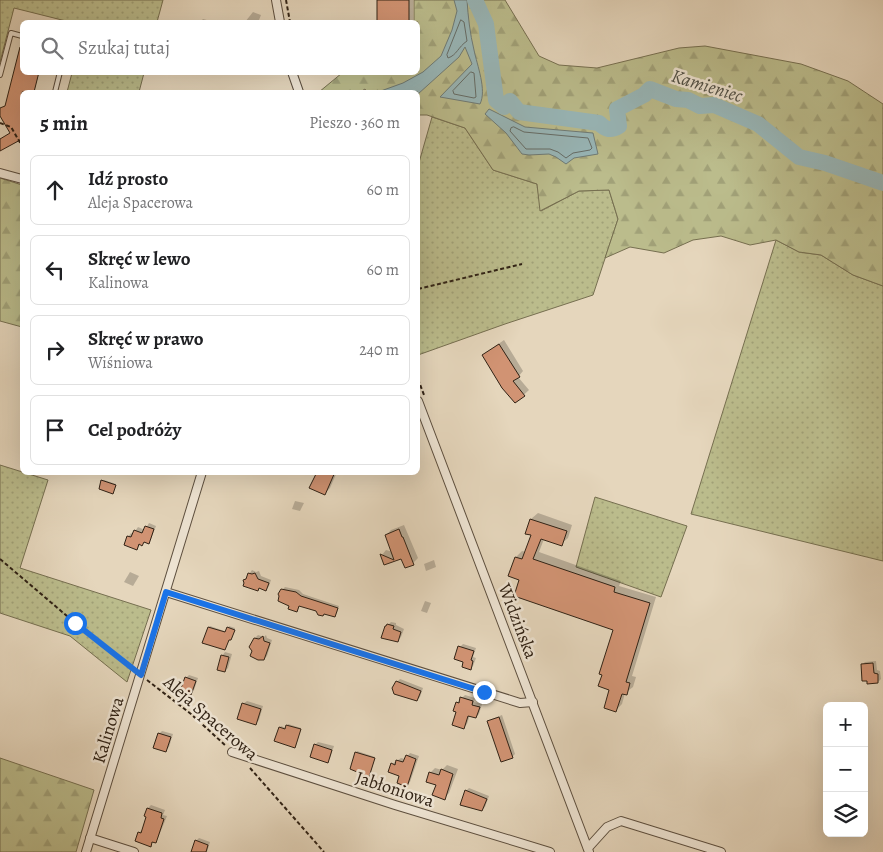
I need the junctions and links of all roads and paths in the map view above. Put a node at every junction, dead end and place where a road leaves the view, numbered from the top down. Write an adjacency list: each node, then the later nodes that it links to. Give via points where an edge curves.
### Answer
1 (276, 0): 3 (street)
2 (286, 0): 4 (path)
3 (280, 20)
4 (290, 20)
5 (20, 35): 8 (lane, via 11,33)
6 (59, 75): 9 (lane)
7 (293, 75): 10 (street)
8 (0, 76)
9 (56, 90)
10 (298, 90)
11 (0, 123): 12 (path, via 11,127)
12 (20, 143)
13 (0, 173): 14 (street)
14 (20, 178)
15 (522, 264): 16 (path)
16 (420, 289)
17 (420, 406): 22 (street, Widzińska)
18 (201, 475): 20 (street, Kalinowa)
19 (0, 559): 21 (path, Aleja Spacerowa, via 101,646)
20 (166, 592): 21 (street, Kalinowa); 22 (street, via 520,703)
21 (141, 675): 23 (path, Aleja Spacerowa, via 191,714); 25 (street, Kalinowa)
22 (533, 702): 26 (street, Widzińska)
23 (232, 752): 30 (street, Jabłoniowa)
24 (245, 763): 29 (path, Aleja Spacerowa)
25 (90, 838): 27 (street, Kalinowa); 28 (street)
26 (589, 850): 31 (street, via 607,828 620,821)
27 (86, 852)
28 (134, 852)
29 (324, 852)
30 (550, 852)
31 (721, 852)

